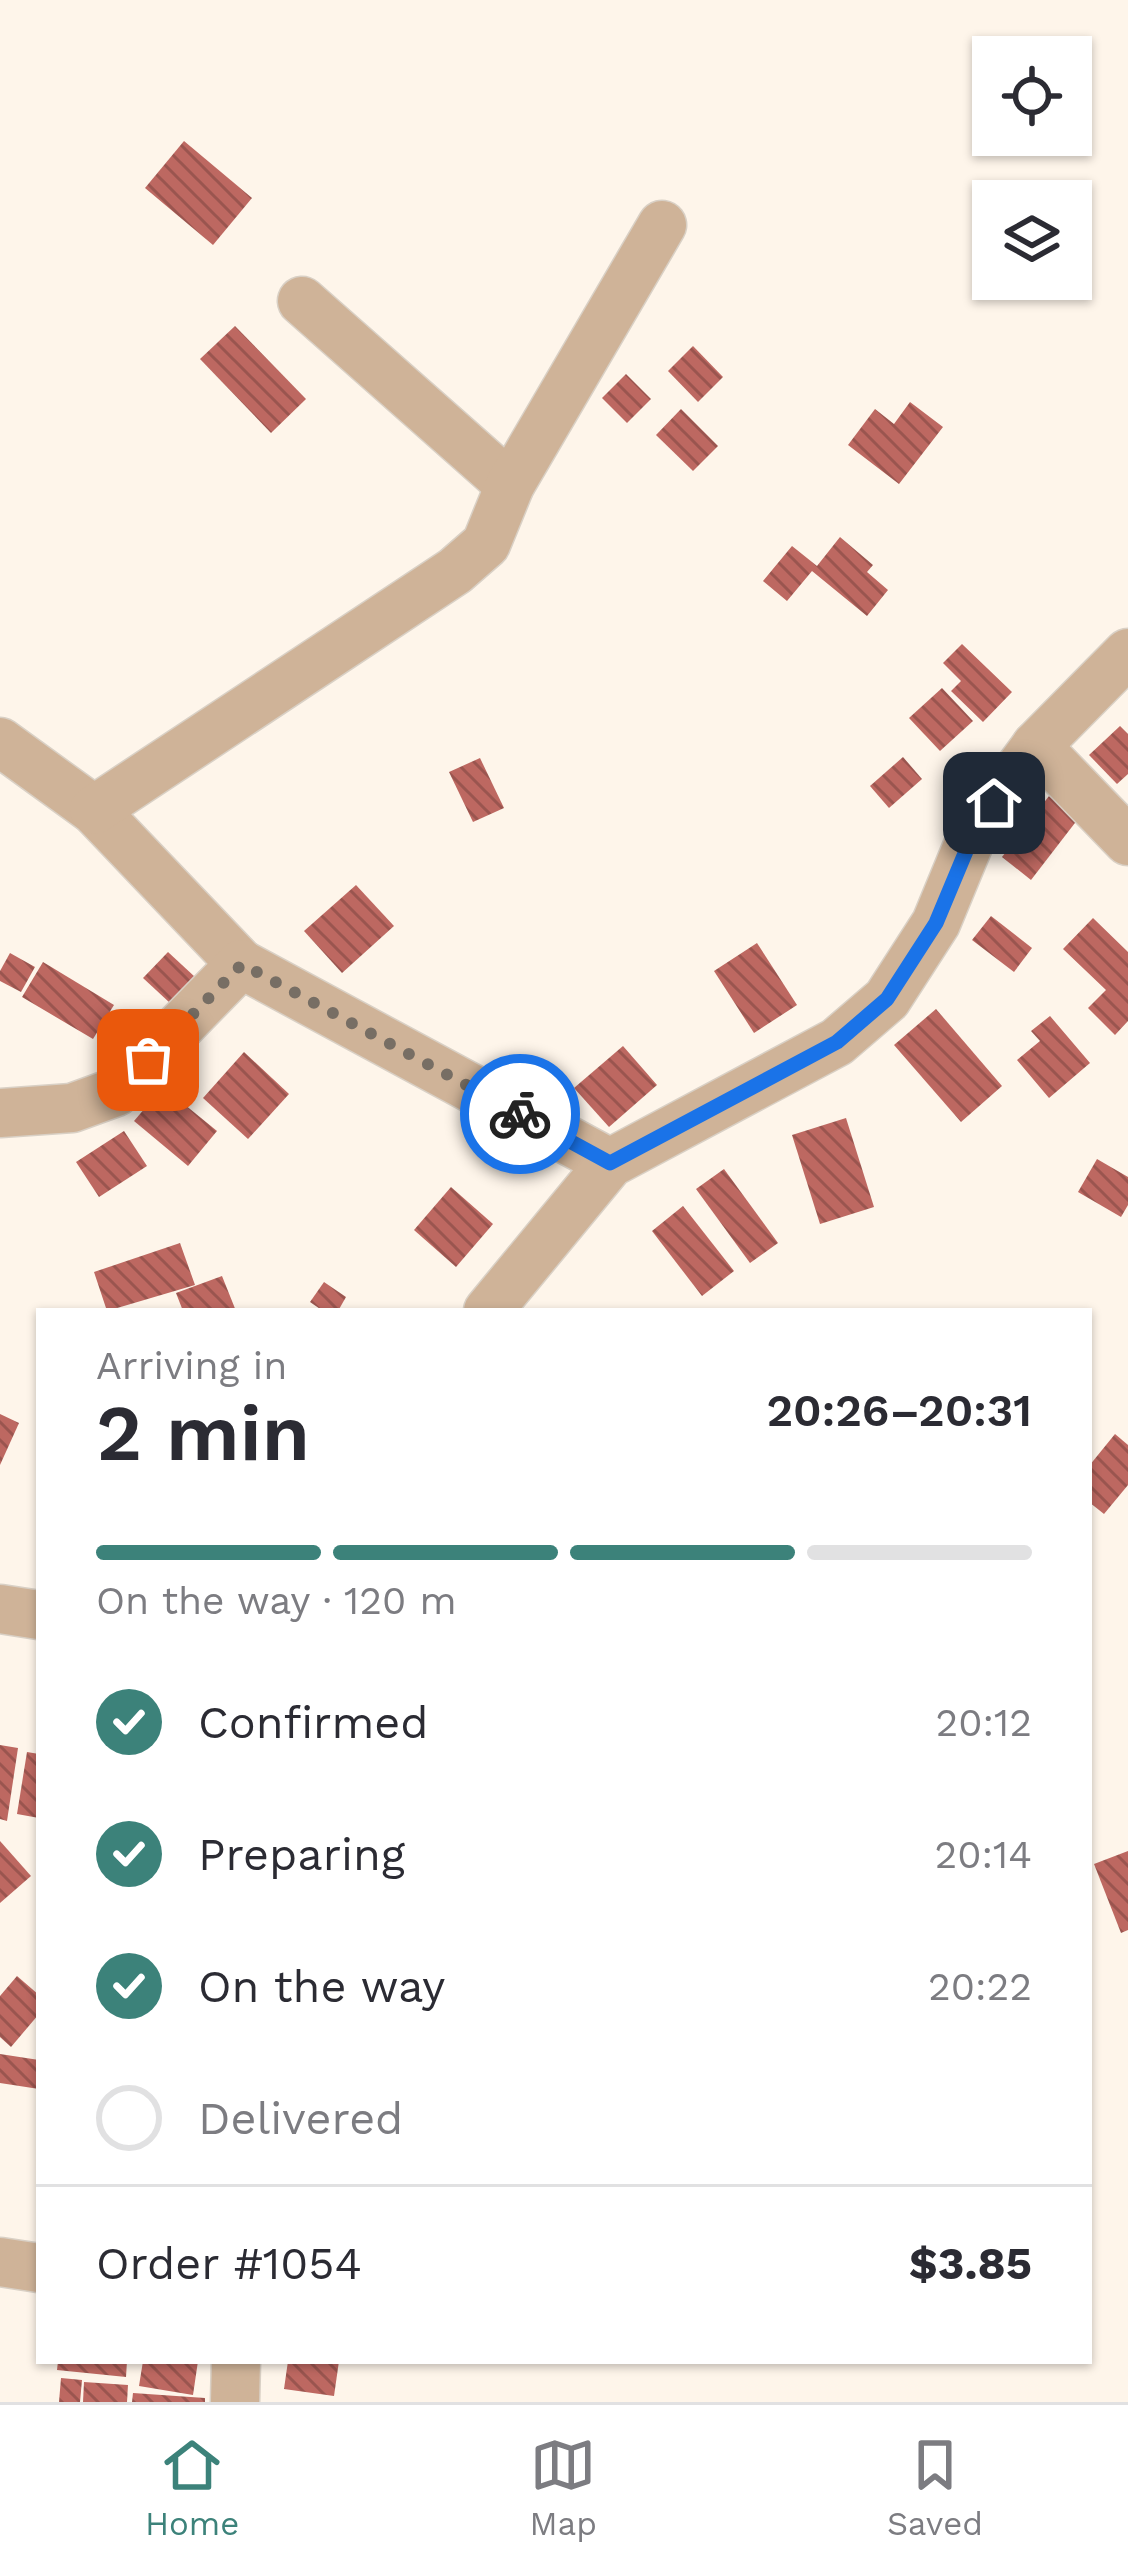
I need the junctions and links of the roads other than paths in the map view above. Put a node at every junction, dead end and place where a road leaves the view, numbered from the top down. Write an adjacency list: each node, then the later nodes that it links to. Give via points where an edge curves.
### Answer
1 (662, 225): 3 (street)
2 (302, 301): 3 (street)
3 (510, 485): 7 (street, via 486,544 455,571)
4 (1128, 652): 6 (street)
5 (0, 742): 7 (street)
6 (1036, 746): 8 (street); 11 (street, via 974,832 936,923 887,999 837,1042)
7 (94, 810): 9 (street)
8 (1128, 841)
9 (242, 964): 10 (street, via 116,1092 72,1108); 11 (street)
10 (0, 1113)
11 (610, 1163): 12 (street)
12 (490, 1308)
13 (0, 1609): 14 (street)
14 (36, 1615)
15 (0, 2262): 16 (street)
16 (36, 2268)
17 (236, 2364): 18 (street)
18 (235, 2402)

